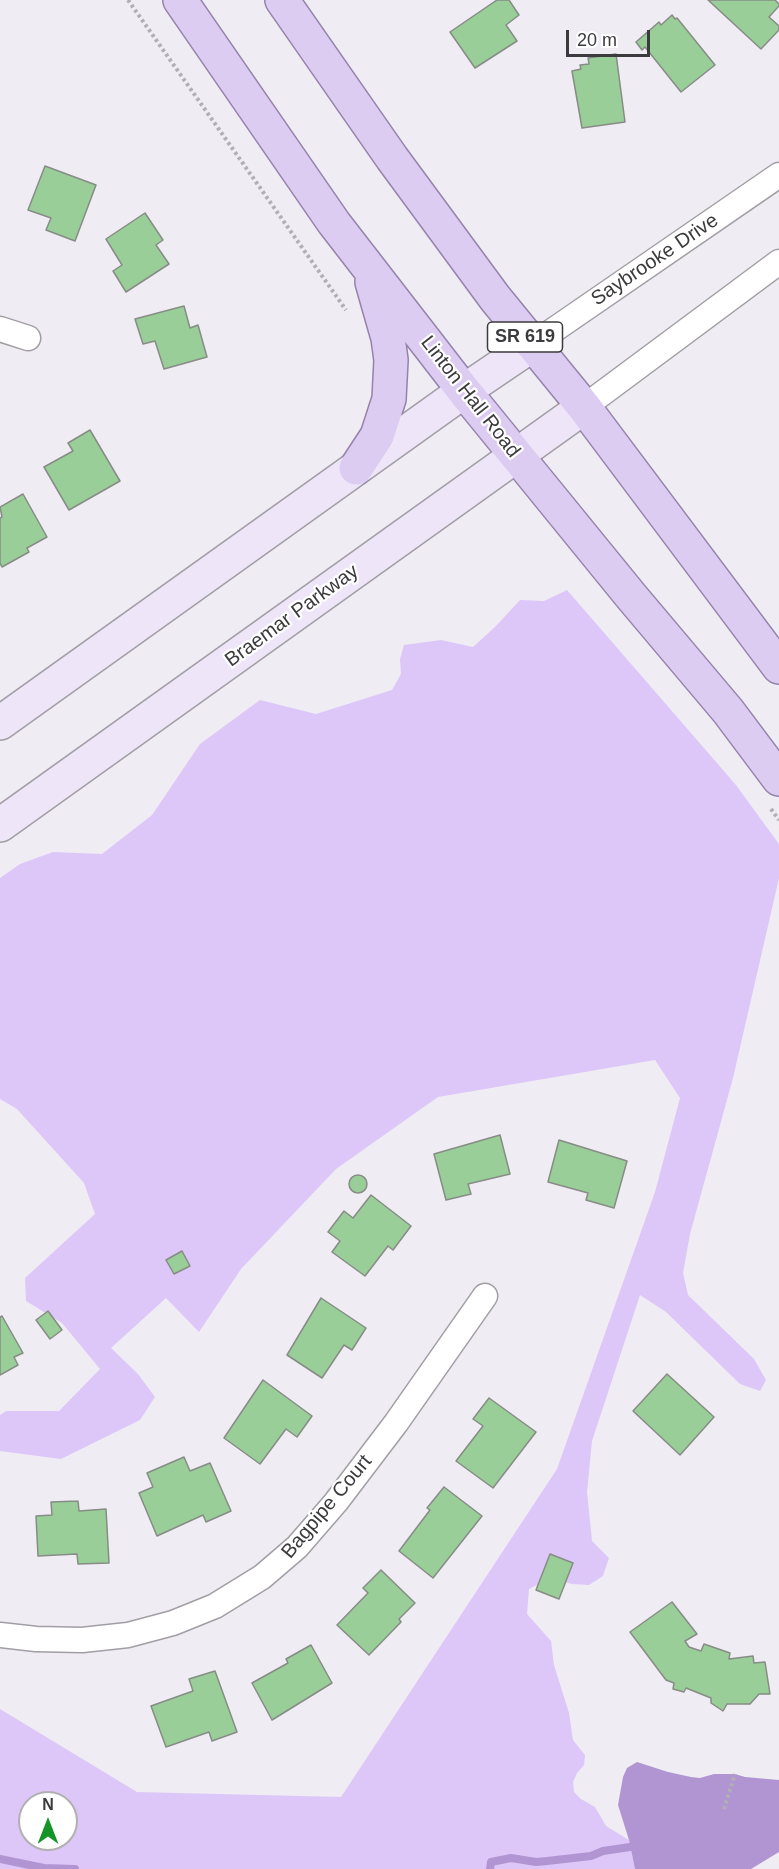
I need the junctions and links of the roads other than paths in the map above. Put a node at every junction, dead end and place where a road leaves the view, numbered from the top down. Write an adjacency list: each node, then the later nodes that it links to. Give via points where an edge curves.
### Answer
1 (180, 0): 5 (main road, Linton Hall Road)
2 (282, 0): 8 (main road, SR 619, via 392,158)
3 (779, 175): 8 (street, Saybrooke Drive)
4 (779, 262): 10 (street)
5 (368, 266): 9 (main road, Linton Hall Road); 12 (main road, via 388,338 391,376 384,419)
6 (0, 329): 7 (street)
7 (28, 338)
8 (532, 345): 9 (street); 10 (main road, SR 619)
9 (464, 391): 11 (main road, Linton Hall Road); 12 (street)
10 (584, 407): 11 (street, Braemar Parkway); 13 (main road, SR 619)
11 (516, 456): 15 (main road, Linton Hall Road, via 728,711); 16 (street, Braemar Parkway)
12 (356, 468): 14 (street)
13 (779, 667)
14 (0, 723)
15 (779, 779)
16 (0, 825)
17 (485, 1296): 18 (street, Bagpipe Court, via 336,1502 297,1547 262,1577 215,1606 128,1635 82,1640)
18 (0, 1635)

